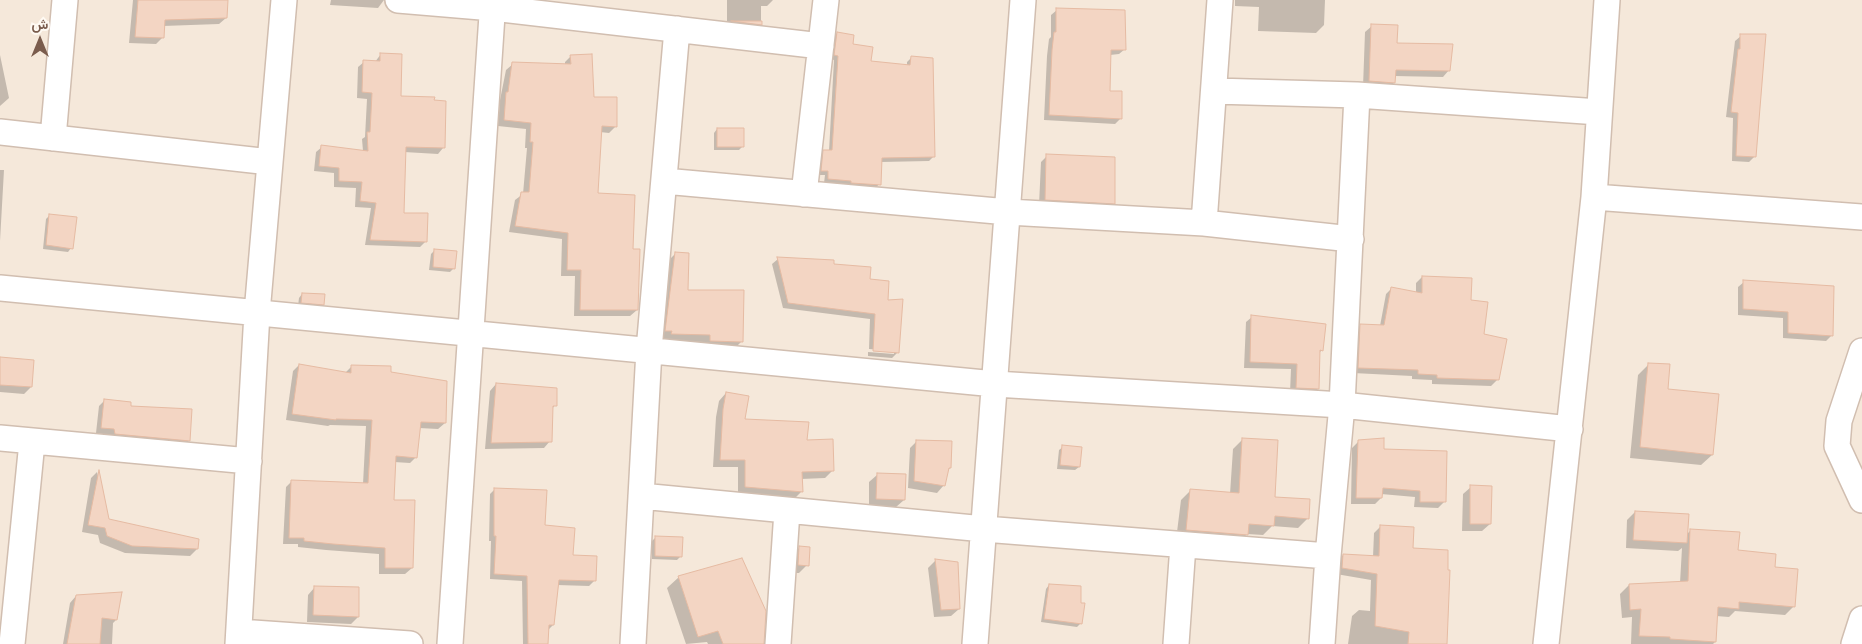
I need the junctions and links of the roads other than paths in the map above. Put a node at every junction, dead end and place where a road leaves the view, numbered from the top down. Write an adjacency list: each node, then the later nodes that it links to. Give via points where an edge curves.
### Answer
1 (65, 0): 15 (street)
2 (284, 0): 16 (street)
3 (398, 0): 8 (street)
4 (826, 0): 10 (street)
5 (1023, 0): 20 (street)
6 (1220, 0): 11 (street)
7 (1607, 0): 13 (street)
8 (493, 4): 9 (street); 26 (street)
9 (677, 29): 10 (street); 17 (street)
10 (821, 46): 18 (street)
11 (1214, 91): 12 (street); 22 (street)
12 (1357, 95): 13 (street); 23 (street)
13 (1598, 112): 19 (street)
14 (0, 132): 15 (street)
15 (53, 138): 16 (street)
16 (270, 162): 25 (street)
17 (664, 181): 18 (street); 27 (street)
18 (804, 194): 20 (street)
19 (1594, 197): 21 (street); 31 (street)
20 (1008, 212): 22 (street); 29 (street)
21 (1862, 217)
22 (1204, 223): 23 (street)
23 (1351, 239): 30 (street)
24 (0, 288): 25 (street)
25 (258, 313): 26 (street); 34 (street)
26 (471, 334): 27 (street); 46 (street)
27 (649, 350): 29 (street); 35 (street)
28 (1862, 351): 36 (street, via 1839,421 1837,446)
29 (995, 384): 30 (street); 38 (street)
30 (1342, 405): 31 (street); 40 (street)
31 (1570, 429): 52 (street)
32 (0, 438): 33 (street)
33 (32, 442): 34 (street); 41 (street)
34 (249, 461): 43 (street)
35 (641, 496): 37 (street); 47 (street)
36 (1862, 500)
37 (787, 510): 38 (street); 48 (street)
38 (984, 529): 39 (street); 49 (street)
39 (1183, 545): 40 (street); 50 (street)
40 (1328, 556): 51 (street)
41 (8, 602): 44 (street)
42 (1862, 619): 53 (street)
43 (238, 638): 45 (street)
44 (12, 644)
45 (410, 644)
46 (450, 644)
47 (633, 644)
48 (778, 644)
49 (975, 644)
50 (1176, 644)
51 (1322, 644)
52 (1546, 644)
53 (1854, 644)

